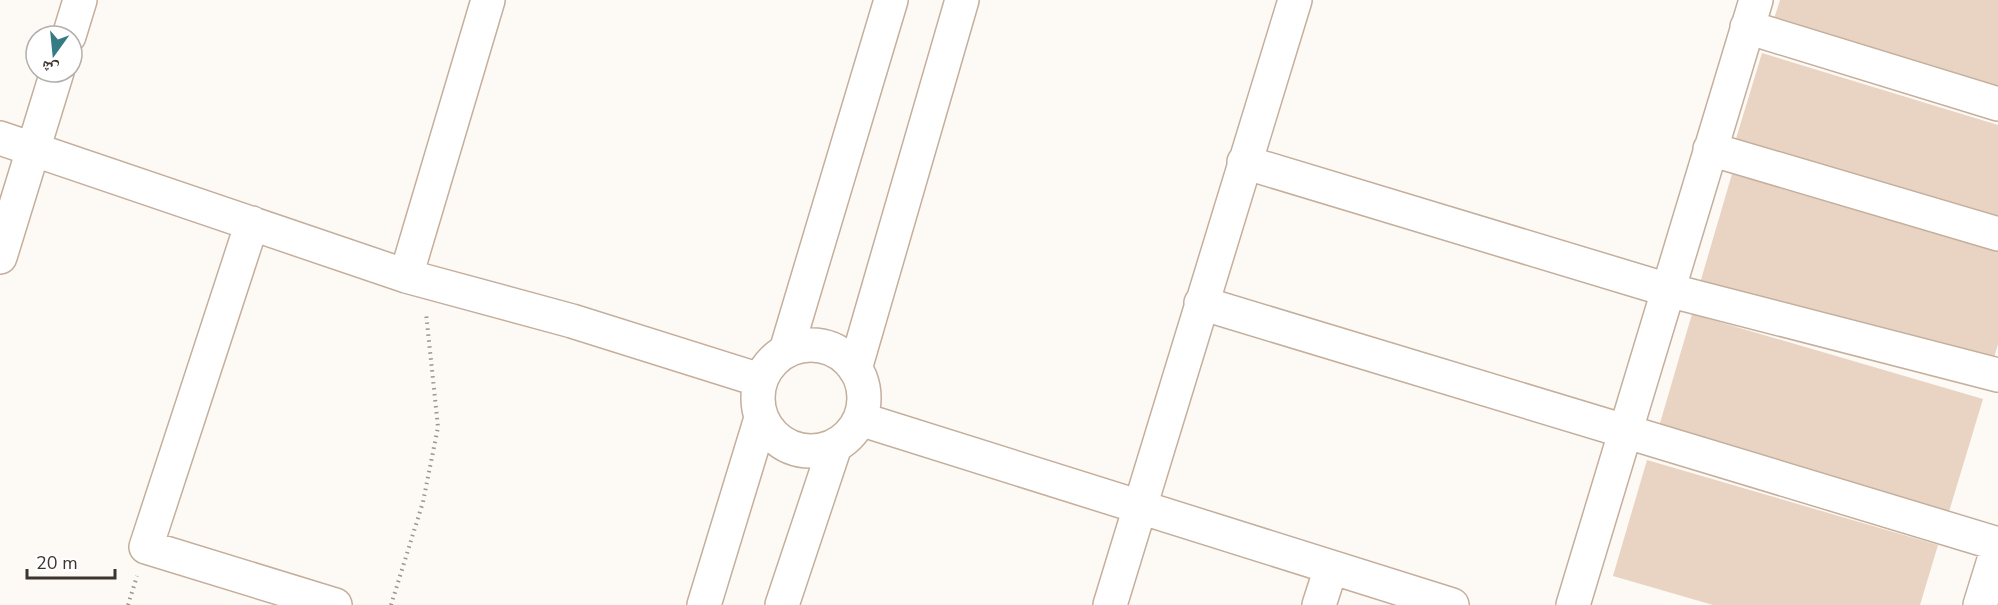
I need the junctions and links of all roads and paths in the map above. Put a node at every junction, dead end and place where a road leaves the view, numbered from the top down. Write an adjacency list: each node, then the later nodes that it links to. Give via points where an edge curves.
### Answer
1 (80, 0): 7 (street)
2 (488, 0): 17 (street)
3 (891, 0): 20 (street)
4 (962, 0): 21 (street)
5 (1295, 0): 13 (street)
6 (1751, 14): 9 (street); 11 (street)
7 (73, 24)
8 (53, 84): 12 (street)
9 (1998, 104)
10 (0, 138): 12 (street)
11 (1710, 149): 15 (street); 18 (street)
12 (33, 150): 14 (street); 16 (street)
13 (1244, 162): 18 (street); 19 (street)
14 (252, 223): 17 (street); 31 (street, via 146,546)
15 (1998, 234)
16 (0, 257)
17 (406, 276): 23 (street, via 572,321); 32 (path, via 426,308 438,428 423,502)
18 (1668, 290): 22 (street); 26 (street)
19 (1201, 303): 26 (street); 28 (street)
20 (786, 351): 21 (street, via 804,345 824,347 841,355); 23 (street, via 770,363)
21 (855, 369): 25 (street, via 863,393)
22 (1998, 375)
23 (760, 380): 24 (street)
24 (760, 418): 27 (street, via 773,437 792,448 814,452); 33 (street)
25 (860, 419): 27 (street, via 850,435); 28 (street)
26 (1625, 432): 29 (street); 38 (street)
27 (835, 446): 34 (street)
28 (1140, 507): 30 (street); 35 (street)
29 (1998, 546): 39 (street)
30 (1331, 568): 36 (street); 37 (street)
31 (335, 605)
32 (391, 605)
33 (704, 605)
34 (782, 605)
35 (1110, 605)
36 (1319, 605)
37 (1452, 605)
38 (1573, 605)
39 (1980, 605)

